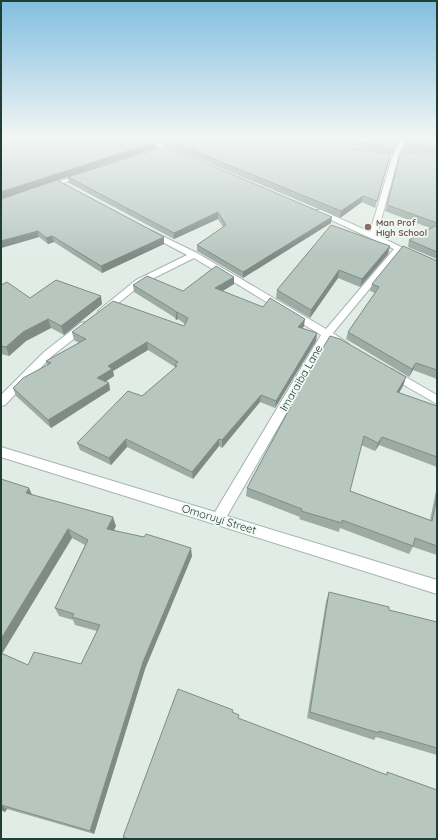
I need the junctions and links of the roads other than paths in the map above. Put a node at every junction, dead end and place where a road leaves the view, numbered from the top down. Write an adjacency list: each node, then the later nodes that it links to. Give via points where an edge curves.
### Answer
1 (74, 178): 3 (street)
2 (387, 178): 8 (street)
3 (59, 183): 4 (street); 5 (street)
4 (37, 190)
5 (73, 190)
6 (308, 208): 8 (street)
7 (141, 227): 11 (street)
8 (373, 235): 9 (street)
9 (399, 248): 10 (street); 12 (street, Imaraiba Lane)
10 (411, 253)
11 (194, 255): 12 (street); 16 (street, via 139,282 48,354)
12 (327, 334): 13 (street); 18 (street, Imaraiba Lane)
13 (353, 349)
14 (385, 369): 15 (street)
15 (437, 400)
16 (1, 402)
17 (1, 452): 18 (street, Omoruyi Street)
18 (218, 519): 19 (street, Omoruyi Street)
19 (437, 587)

